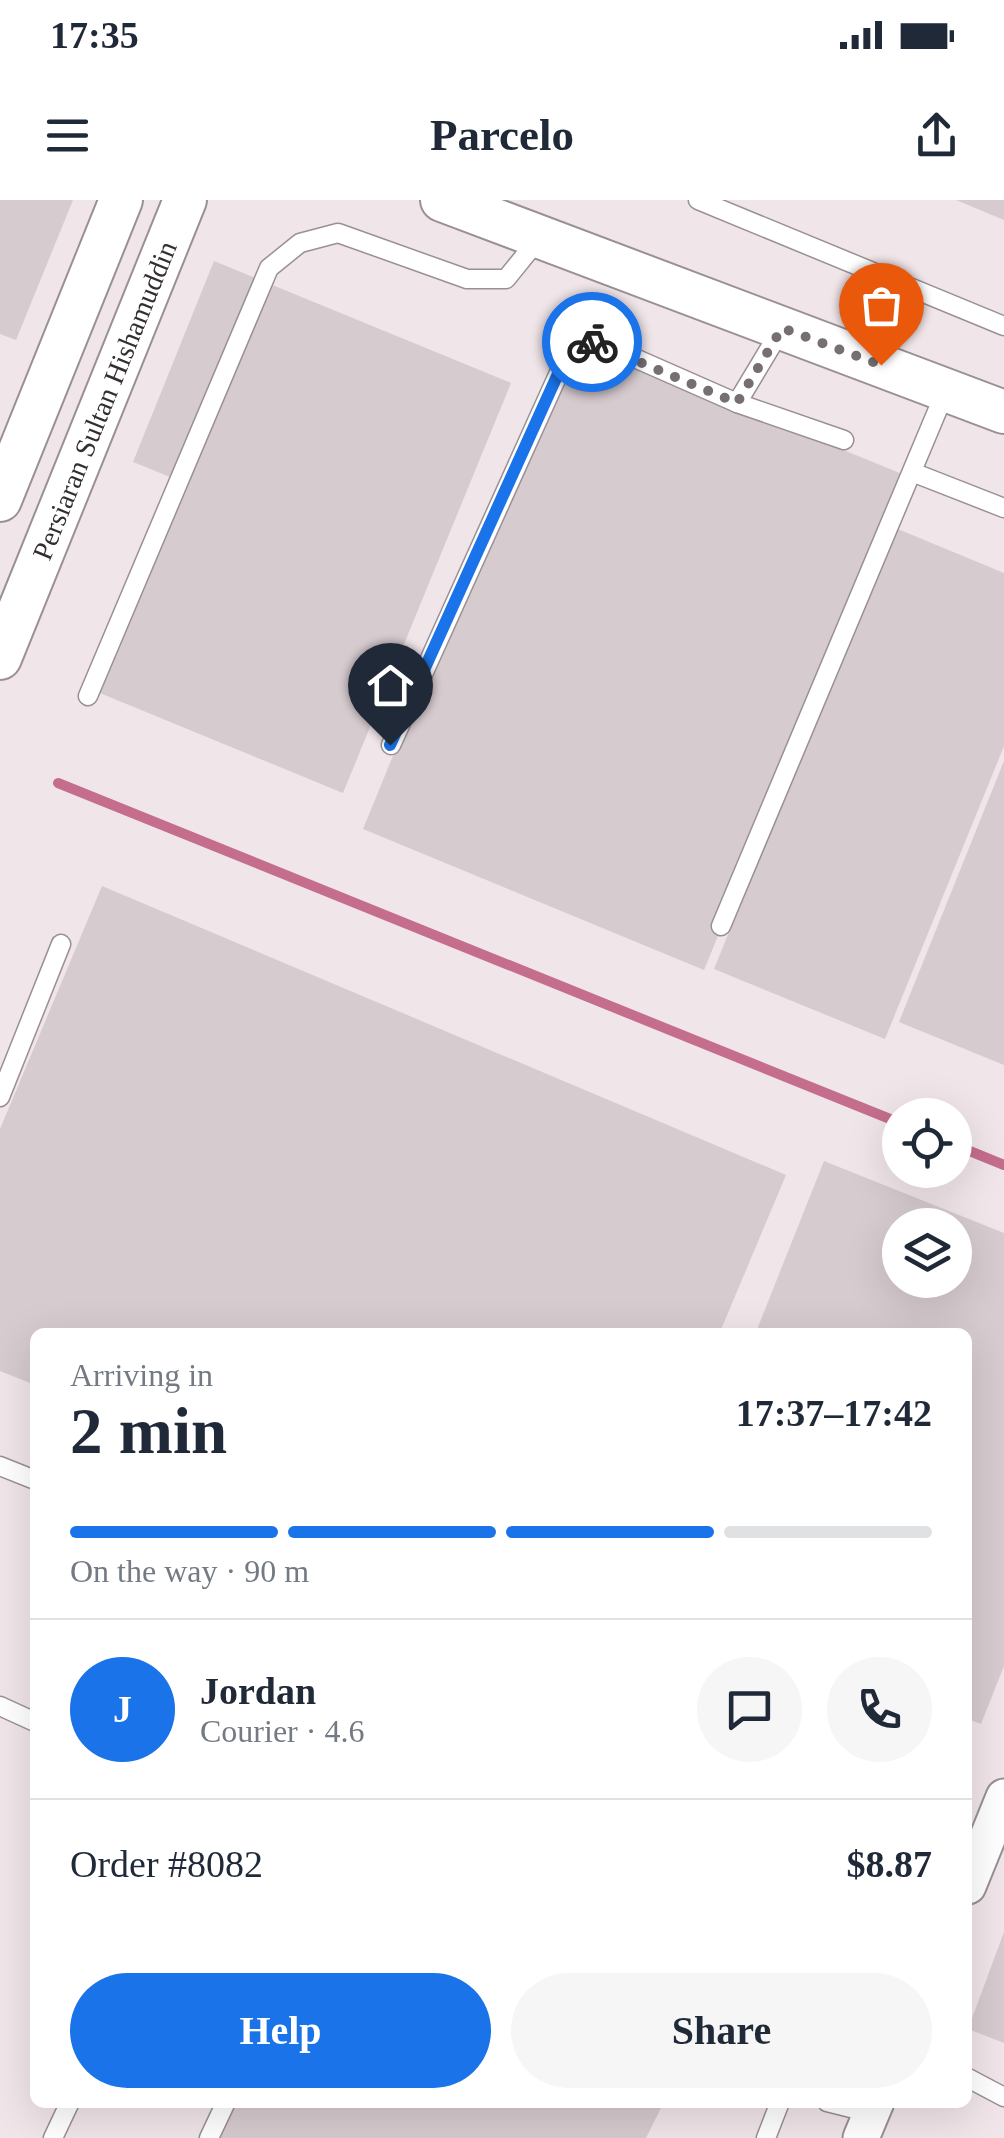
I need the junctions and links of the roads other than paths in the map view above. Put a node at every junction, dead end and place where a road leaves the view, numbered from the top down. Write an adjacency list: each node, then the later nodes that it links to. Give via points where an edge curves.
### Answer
1 (121, 200): 12 (street)
2 (185, 200): 16 (street, Persiaran Sultan Hishamuddin)
3 (442, 200): 5 (street)
4 (698, 200): 6 (lane)
5 (540, 237): 7 (street); 17 (lane, via 506,280 467,279 338,233 300,243 269,268)
6 (1004, 326)
7 (782, 328): 8 (street); 9 (lane)
8 (946, 390): 10 (street); 13 (lane)
9 (737, 403): 11 (lane); 18 (lane, via 596,341 567,354)
10 (1004, 412)
11 (844, 440)
12 (9, 452): 14 (street)
13 (912, 472): 15 (lane); 19 (lane)
14 (0, 500)
15 (1004, 508)
16 (0, 658)
17 (88, 696)
18 (390, 745)
19 (721, 926)
20 (62, 944): 21 (lane)
21 (0, 1097)
22 (0, 1466): 23 (lane)
23 (30, 1478)
24 (0, 1706): 25 (lane)
25 (30, 1720)
26 (1004, 1797): 27 (street)
27 (972, 1869)
28 (972, 2080): 29 (lane)
29 (1004, 2097)
30 (67, 2108): 35 (lane)
31 (223, 2108): 36 (lane)
32 (778, 2108): 37 (lane)
33 (843, 2108): 34 (lane)
34 (869, 2118)
35 (53, 2138)
36 (210, 2138)
37 (766, 2138)

